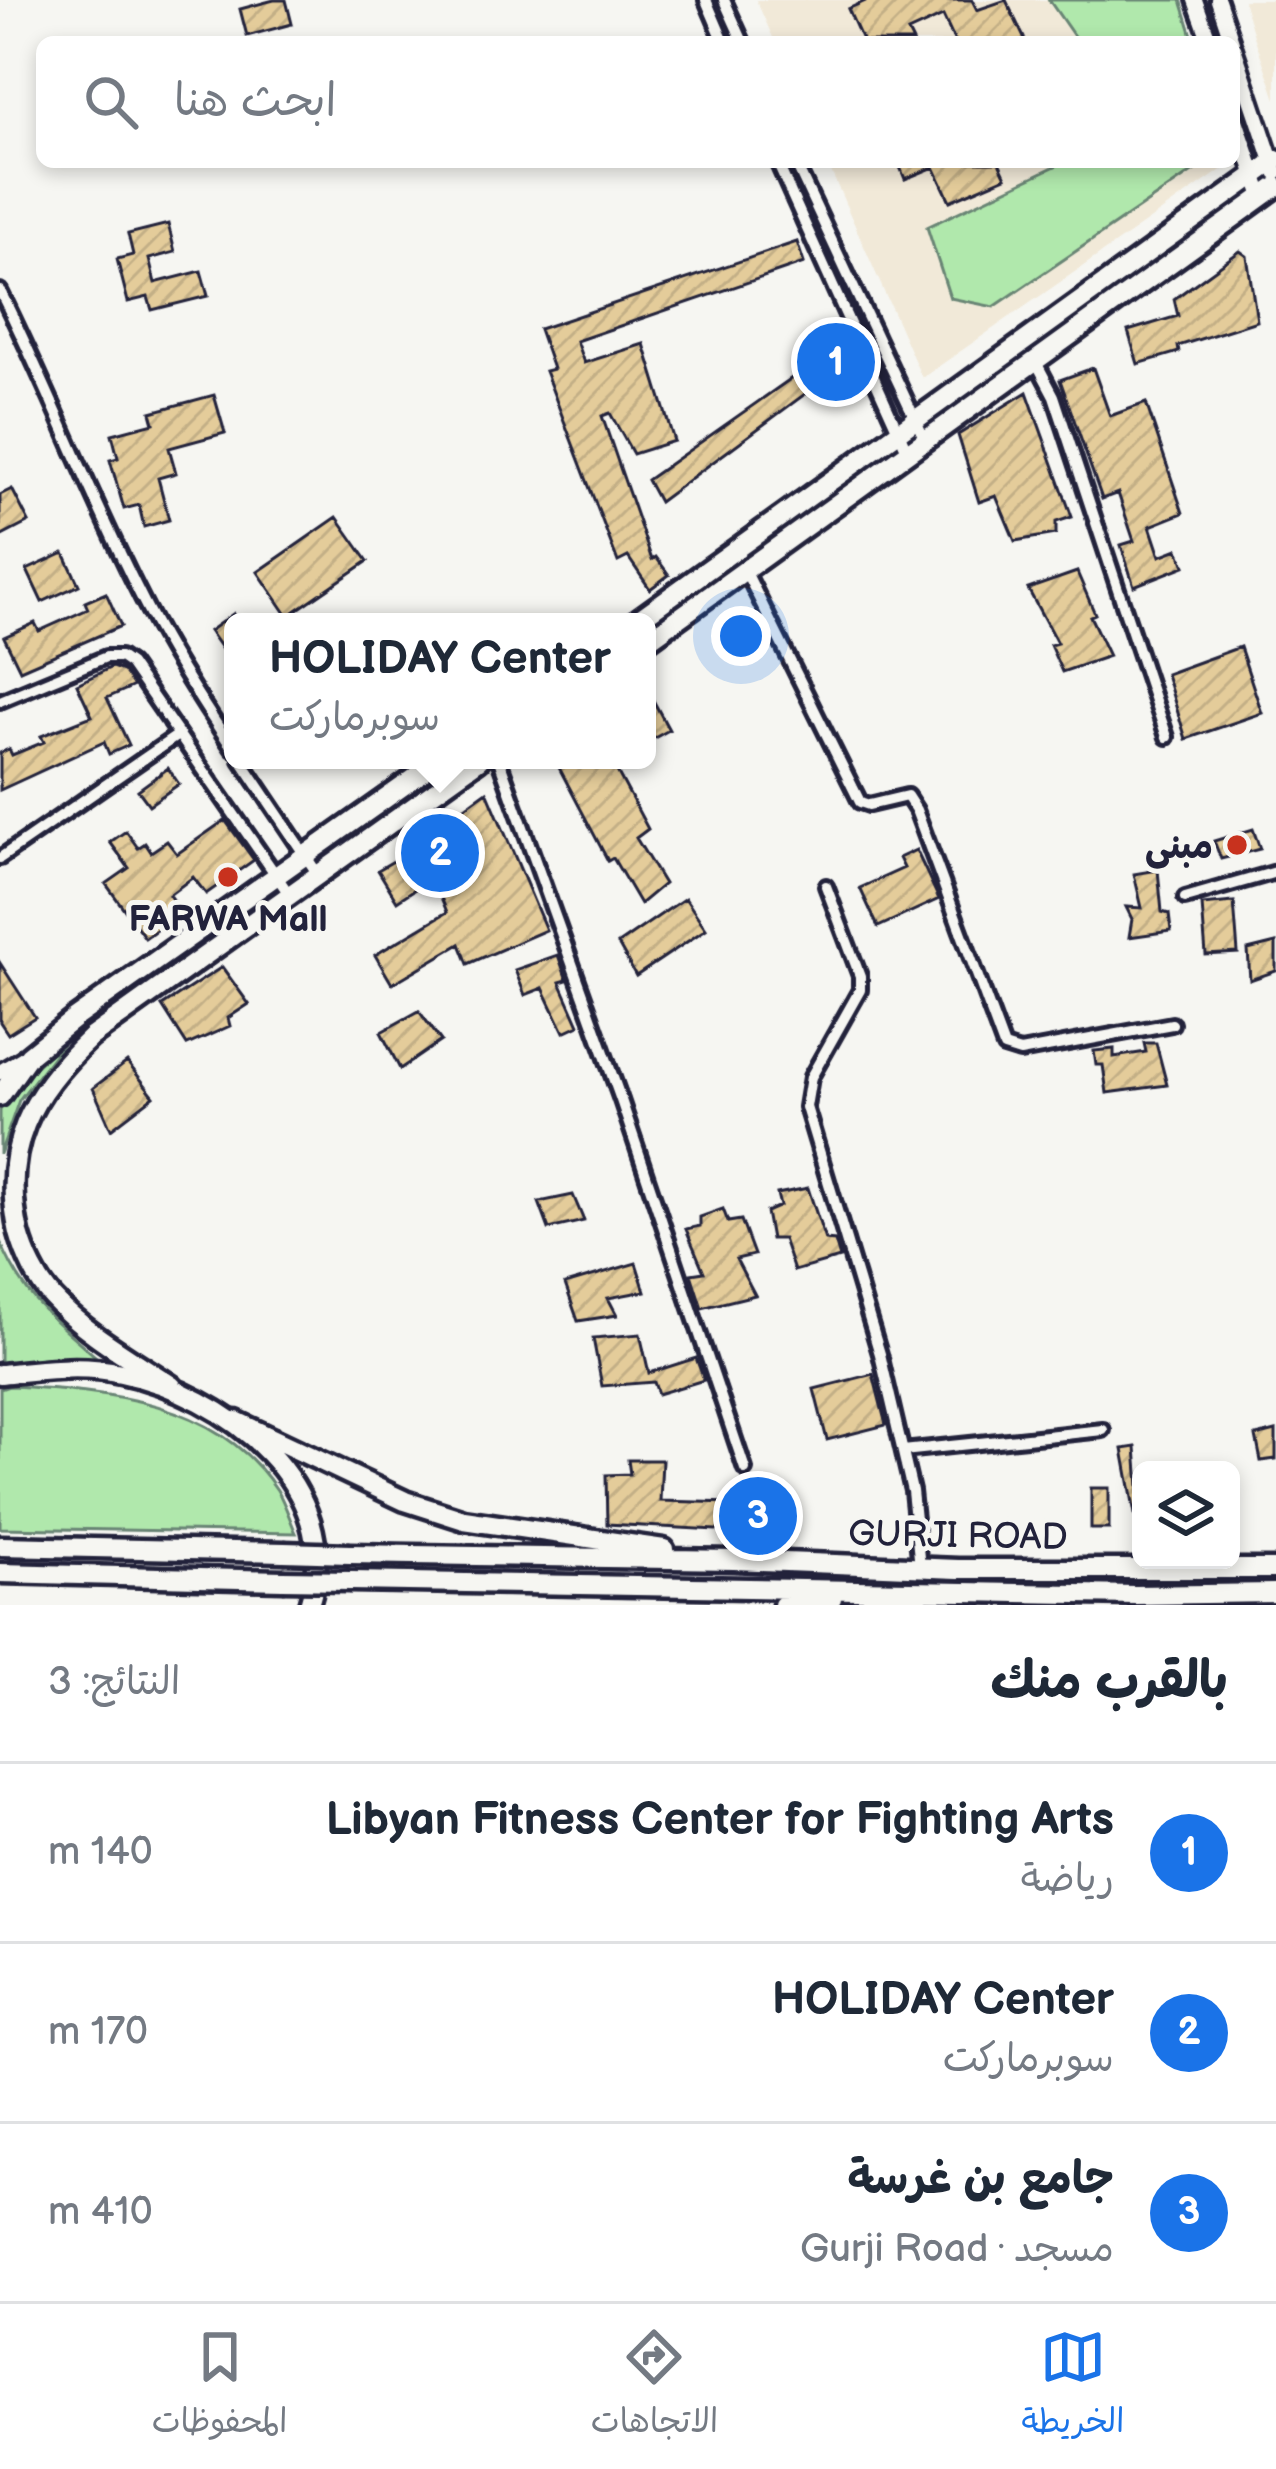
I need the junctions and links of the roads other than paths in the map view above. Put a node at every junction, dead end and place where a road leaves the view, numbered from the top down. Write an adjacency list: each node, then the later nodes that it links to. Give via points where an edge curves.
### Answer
1 (707, 0): 5 (street)
2 (724, 0): 6 (street)
3 (1195, 0): 7 (street)
4 (1218, 0): 8 (street)
5 (722, 36)
6 (739, 36)
7 (1208, 36)
8 (1230, 36)
9 (1240, 68): 13 (street)
10 (1240, 123): 13 (street)
11 (780, 168): 16 (street)
12 (798, 168): 15 (street)
13 (1270, 168): 14 (street); 19 (main road)
14 (1269, 192): 18 (main road)
15 (832, 249): 16 (street); 19 (street)
16 (819, 255): 19 (street)
17 (0, 291): 28 (street, via 145,604)
18 (1036, 362): 20 (main road); 29 (street)
19 (907, 427): 20 (street); 21 (street); 23 (main road)
20 (925, 440): 21 (main road)
21 (908, 453): 22 (main road)
22 (745, 570): 24 (main road); 42 (street, via 860,802 908,796 1004,1047 1020,1052)
23 (648, 613)
24 (656, 634)
25 (0, 683): 26 (street)
26 (4, 699): 27 (street, via 120,656)
27 (178, 735): 35 (street); 38 (street)
28 (224, 735)
29 (1167, 737)
30 (247, 769): 34 (street)
31 (427, 769): 34 (main road)
32 (466, 769): 37 (main road)
33 (502, 769): 53 (street)
34 (305, 856): 37 (street); 38 (main road)
35 (0, 858)
36 (1276, 872): 41 (street)
37 (317, 873): 40 (main road)
38 (276, 876): 40 (street); 43 (main road)
39 (826, 886): 52 (street, via 860,991 811,1077 806,1107)
40 (289, 894): 46 (main road, via 56,1070 20,1132)
41 (1185, 898)
42 (1172, 1024)
43 (29, 1055): 44 (street); 45 (main road)
44 (0, 1072)
45 (0, 1096)
46 (13, 1208): 47 (street); 49 (main road, via 24,1252 50,1295)
47 (0, 1226)
48 (0, 1373): 49 (main road, via 122,1372)
49 (186, 1395): 50 (main road)
50 (236, 1421): 55 (main road, via 404,1501 464,1520); 64 (main road, via 293,1480 314,1534)
51 (1103, 1430): 52 (street)
52 (903, 1450): 56 (street)
53 (745, 1469)
54 (0, 1546): 55 (main road, GURJI ROAD, bridge)
55 (734, 1560): 56 (main road, GURJI ROAD)
56 (920, 1567): 58 (main road, GURJI ROAD)
57 (1276, 1569): 58 (main road, GURJI ROAD)
58 (1240, 1572): 62 (main road)
59 (0, 1573): 60 (main road, GURJI ROAD, bridge)
60 (886, 1590): 63 (main road, GURJI ROAD); 65 (main road)
61 (1276, 1593): 62 (main road, GURJI ROAD)
62 (1241, 1595): 63 (main road, GURJI ROAD)
63 (1136, 1600)
64 (309, 1605)
65 (783, 1605)

